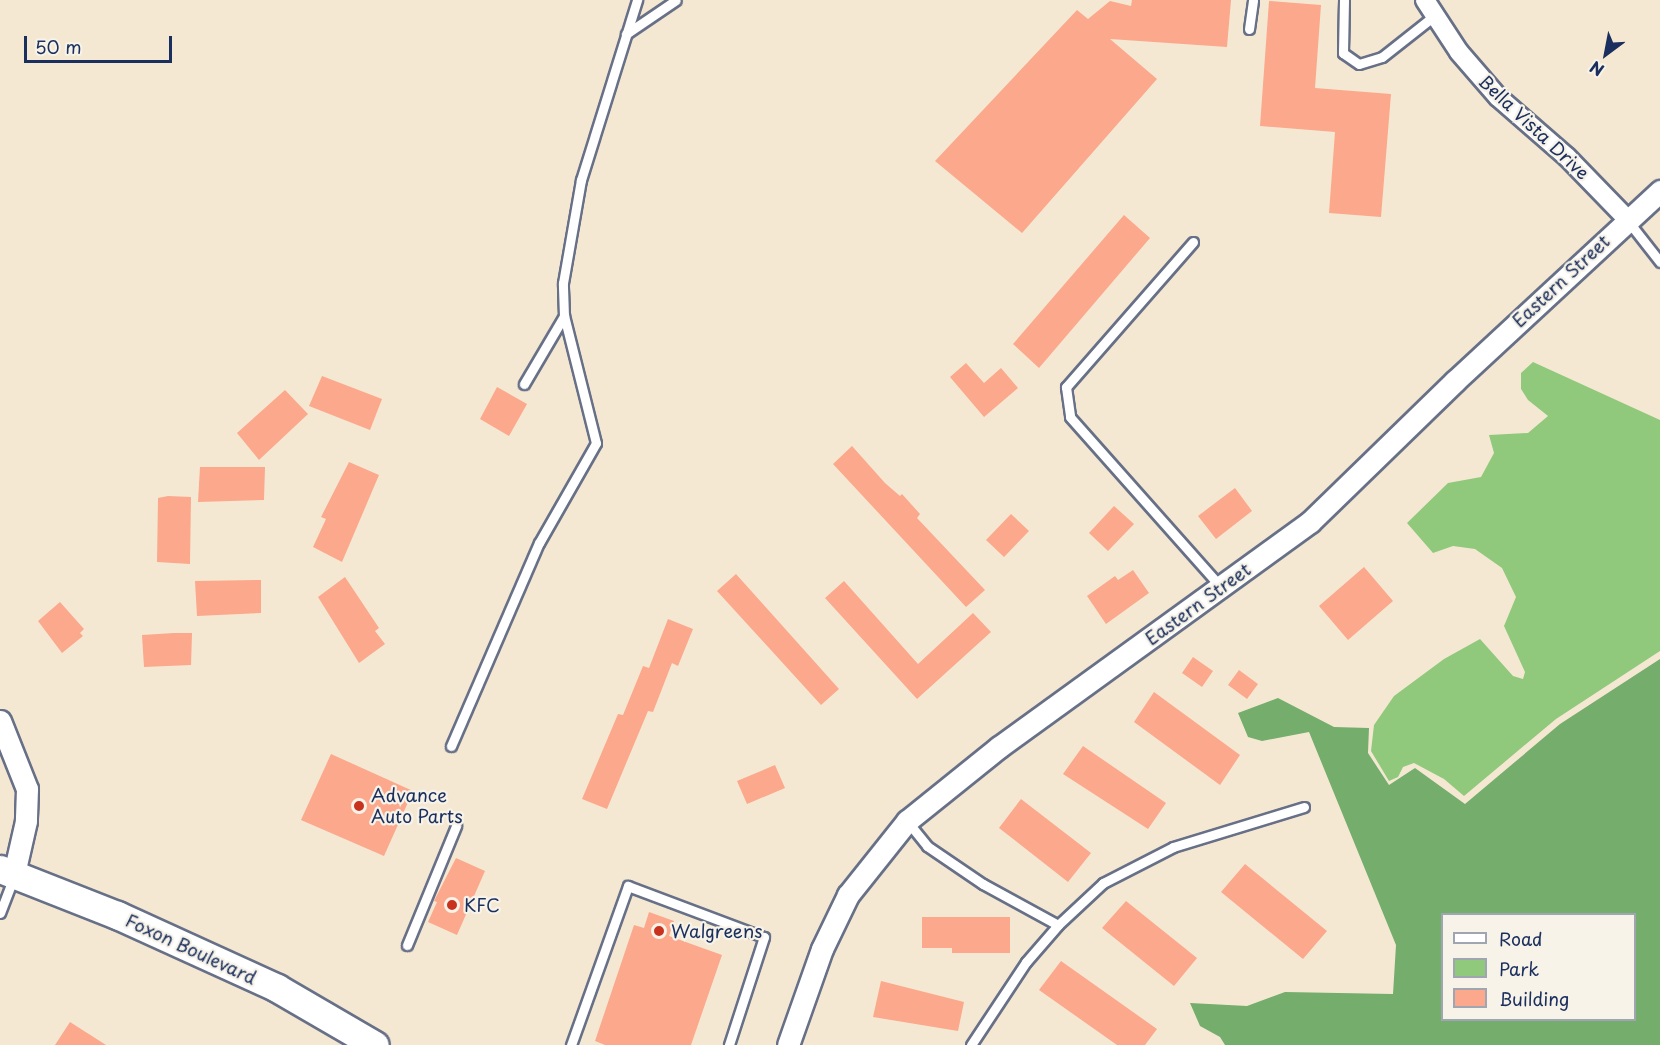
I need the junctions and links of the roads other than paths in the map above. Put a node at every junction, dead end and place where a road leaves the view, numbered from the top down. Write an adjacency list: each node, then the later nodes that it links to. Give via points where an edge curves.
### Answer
1 (637, 0): 8 (lane)
2 (675, 0): 8 (lane)
3 (1253, 0): 7 (lane)
4 (1344, 0): 6 (lane, via 1343,53 1359,64 1382,57)
5 (1425, 0): 6 (street, Bella Vista Drive)
6 (1434, 16): 10 (street, Bella Vista Drive, via 1498,97 1567,157)
7 (1250, 29)
8 (626, 34): 13 (lane, via 581,180 567,249)
9 (1660, 191): 10 (street, Eastern Street)
10 (1627, 219): 12 (lane); 15 (street, Eastern Street, via 1310,522)
11 (1193, 242): 15 (lane, via 1066,387 1070,417)
12 (1660, 262)
13 (564, 316): 14 (lane); 17 (lane, via 596,443 539,543)
14 (524, 384)
15 (1221, 587): 19 (street, Eastern Street, via 999,747)
16 (0, 721): 21 (street, via 27,789 26,821)
17 (451, 746)
18 (1304, 807): 23 (lane, via 1173,847 1103,883)
19 (907, 821): 23 (lane, via 927,846 983,884); 28 (street, Eastern Street, via 848,895 822,949)
20 (456, 826): 24 (lane)
21 (7, 871): 22 (lane); 25 (main road, Foxon Boulevard, via 117,915 277,988)
22 (0, 913)
23 (1058, 925): 29 (lane, via 1026,962)
24 (407, 945)
25 (375, 1045)
26 (571, 1045): 27 (lane, via 628,886 764,937)
27 (729, 1045)
28 (788, 1045)
29 (970, 1045)

